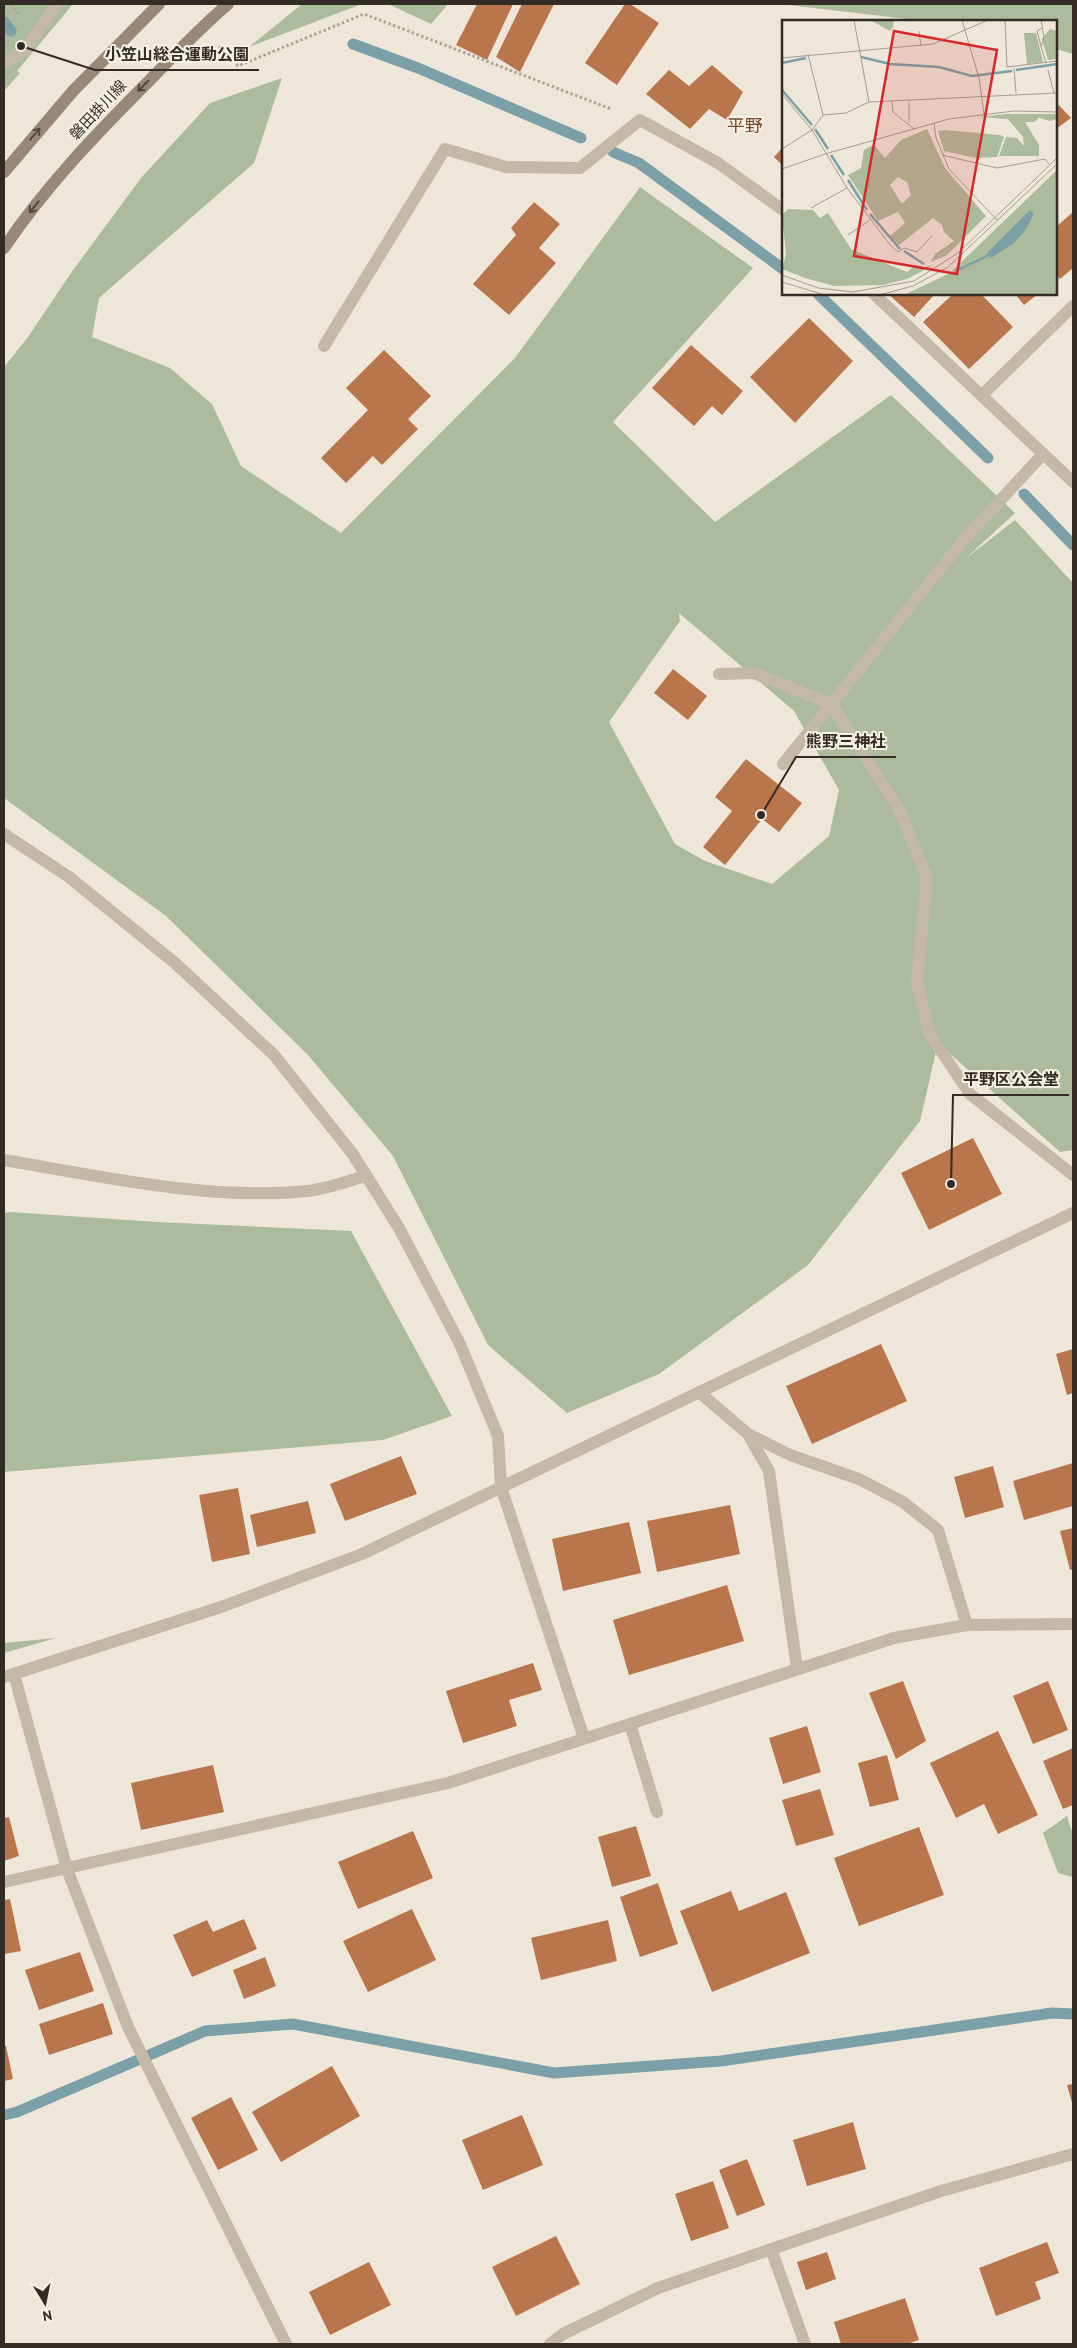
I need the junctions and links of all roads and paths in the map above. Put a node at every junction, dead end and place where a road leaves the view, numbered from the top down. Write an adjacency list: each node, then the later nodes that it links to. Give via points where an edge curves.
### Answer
1 (56, 4): 5 (street, via 24,51)
2 (159, 4): 7 (main road, 磐田掛川線, one-way to 2, via 73,91)
3 (228, 4): 9 (main road, 磐田掛川線, one-way to 9, via 202,26 99,131 23,219)
4 (210, 48): 6 (path, via 218,44 238,66 364,14)
5 (4, 63)
6 (640, 120): 8 (street, via 718,163); 12 (street, via 580,168 506,167 445,150)
7 (4, 172)
8 (782, 209)
9 (4, 248)
10 (875, 295): 13 (street)
11 (1073, 306): 13 (street)
12 (324, 346)
13 (982, 395): 14 (street)
14 (1043, 454): 15 (street); 17 (street, via 961,543)
15 (1073, 482)
16 (718, 674): 17 (street, via 754,673)
17 (831, 704): 18 (street); 21 (street, via 899,809 927,878 917,981 929,1033 970,1094)
18 (783, 764)
19 (4, 834): 22 (street, via 69,877 168,957 274,1056 352,1153)
20 (4, 1160): 22 (street, via 234,1193 308,1191)
21 (1073, 1175)
22 (366, 1176): 26 (street, via 399,1228 460,1344 498,1436)
23 (1073, 1213): 24 (street)
24 (699, 1392): 25 (street); 26 (street)
25 (748, 1434): 28 (street, via 790,1455 859,1479 903,1502 938,1530); 29 (street, via 769,1471)
26 (501, 1488): 30 (street, via 353,1557 224,1606); 32 (street)
27 (1073, 1624): 28 (street)
28 (967, 1626): 29 (street, via 894,1638)
29 (797, 1668): 31 (street)
30 (9, 1676): 34 (street)
31 (630, 1724): 32 (street); 33 (street)
32 (584, 1738): 34 (street, via 448,1783)
33 (657, 1812)
34 (67, 1869): 35 (street); 38 (street, via 128,2027)
35 (4, 1882)
36 (1073, 2154): 37 (street, via 941,2192)
37 (771, 2250): 39 (street, via 658,2288 563,2334); 40 (street)
38 (286, 2344)
39 (550, 2344)
40 (804, 2344)

